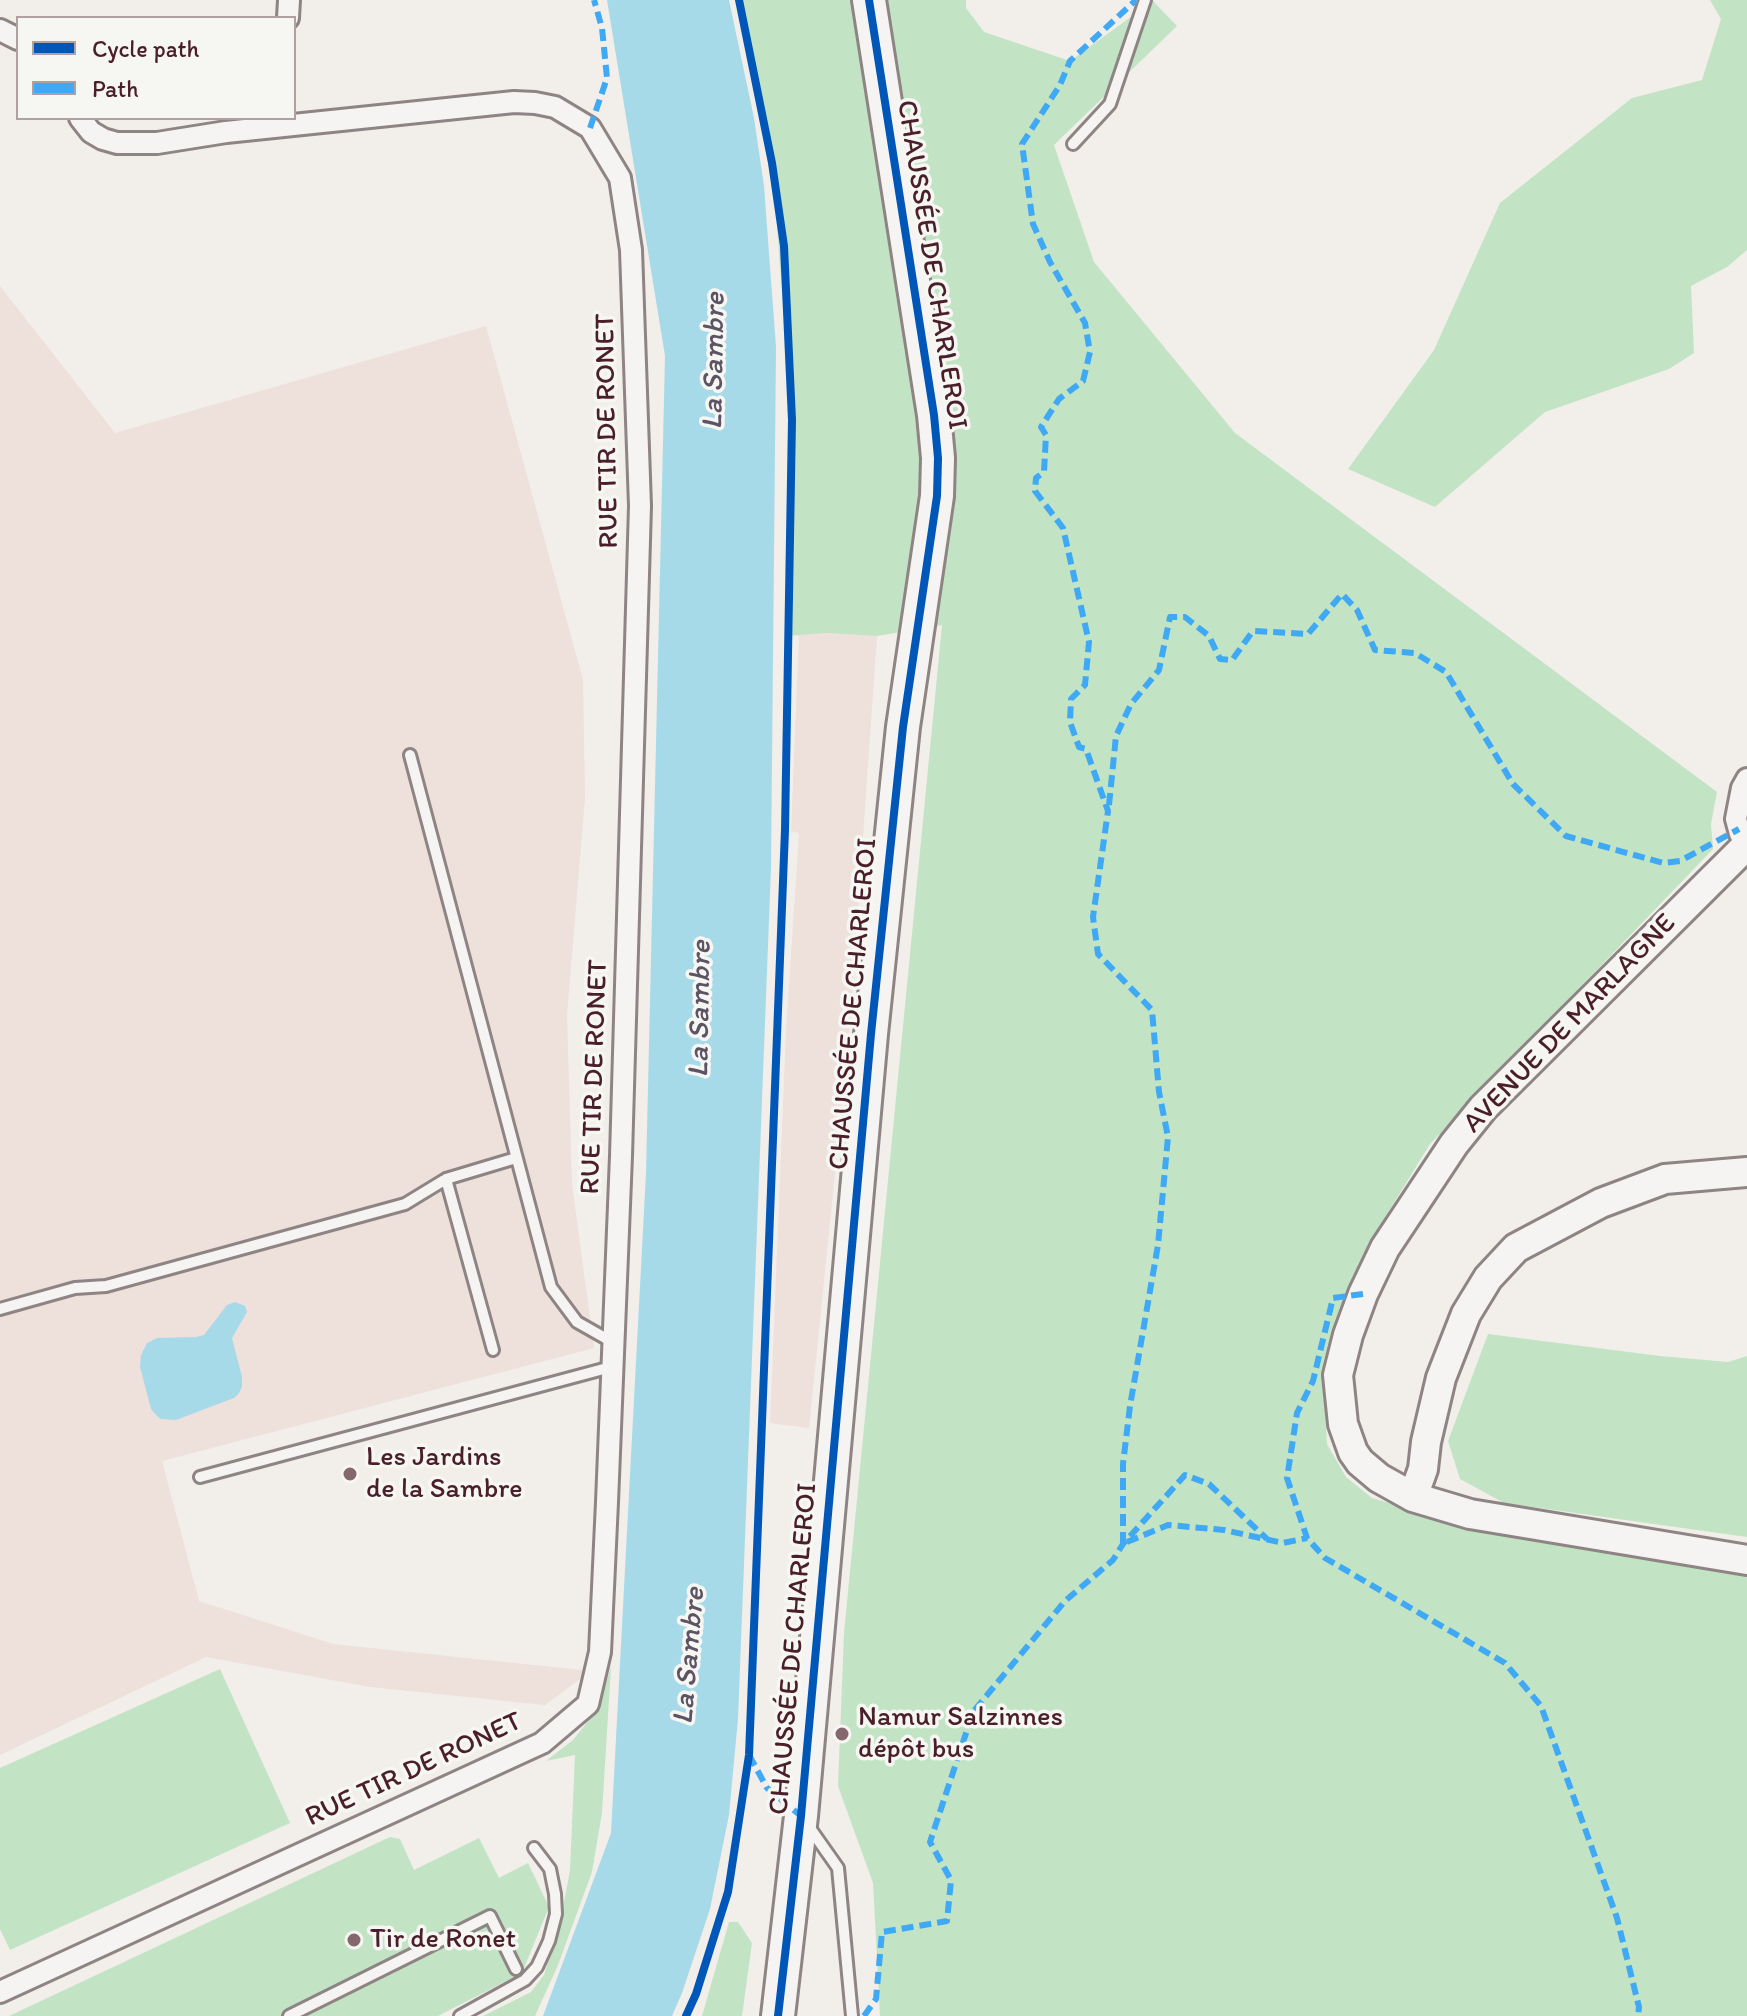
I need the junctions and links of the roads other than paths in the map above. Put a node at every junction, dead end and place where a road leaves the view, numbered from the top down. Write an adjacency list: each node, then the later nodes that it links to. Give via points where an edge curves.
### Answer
1 (869, 0): 19 (main road, CHAUSSÉE DE CHARLEROI, via 934,415 937,496 903,727 877,972)
2 (1145, 0): 5 (lane, via 1110,104)
3 (82, 120): 4 (street, RUE TIR DE RONET, via 91,132 117,143 157,143)
4 (273, 123): 13 (street, RUE TIR DE RONET, via 535,103 555,107 590,128 620,178 631,250 640,506)
5 (1073, 144)
6 (410, 755): 9 (lane)
7 (1747, 779): 8 (street, via 1736,819)
8 (1747, 844): 17 (main road, AVENUE DE MARLAGNE, via 1483,1108 1385,1248 1348,1335 1338,1375 1340,1406 1347,1439 1360,1462)
9 (516, 1158): 11 (lane); 13 (lane, via 551,1287 577,1322)
10 (1747, 1172): 17 (main road, via 1665,1179 1601,1203 1516,1248 1488,1278 1466,1314 1441,1378)
11 (446, 1179): 12 (lane, via 405,1204 106,1286 75,1288); 14 (lane)
12 (0, 1309)
13 (614, 1343): 15 (street, RUE TIR DE RONET)
14 (493, 1350)
15 (611, 1367): 16 (lane); 22 (street, RUE TIR DE RONET, via 600,1652 588,1704 542,1743)
16 (200, 1477)
17 (1413, 1497): 18 (main road, AVENUE DE MARLAGNE, via 1470,1514)
18 (1747, 1560)
19 (801, 1816): 25 (main road, CHAUSSÉE DE CHARLEROI); 26 (lane, via 838,1868)
20 (534, 1848): 24 (lane, via 550,1869 555,1894 549,1941 525,1980)
21 (516, 1969): 23 (lane, via 490,1916)
22 (0, 1992)
23 (289, 2016)
24 (460, 2016)
25 (778, 2016)
26 (852, 2016)

